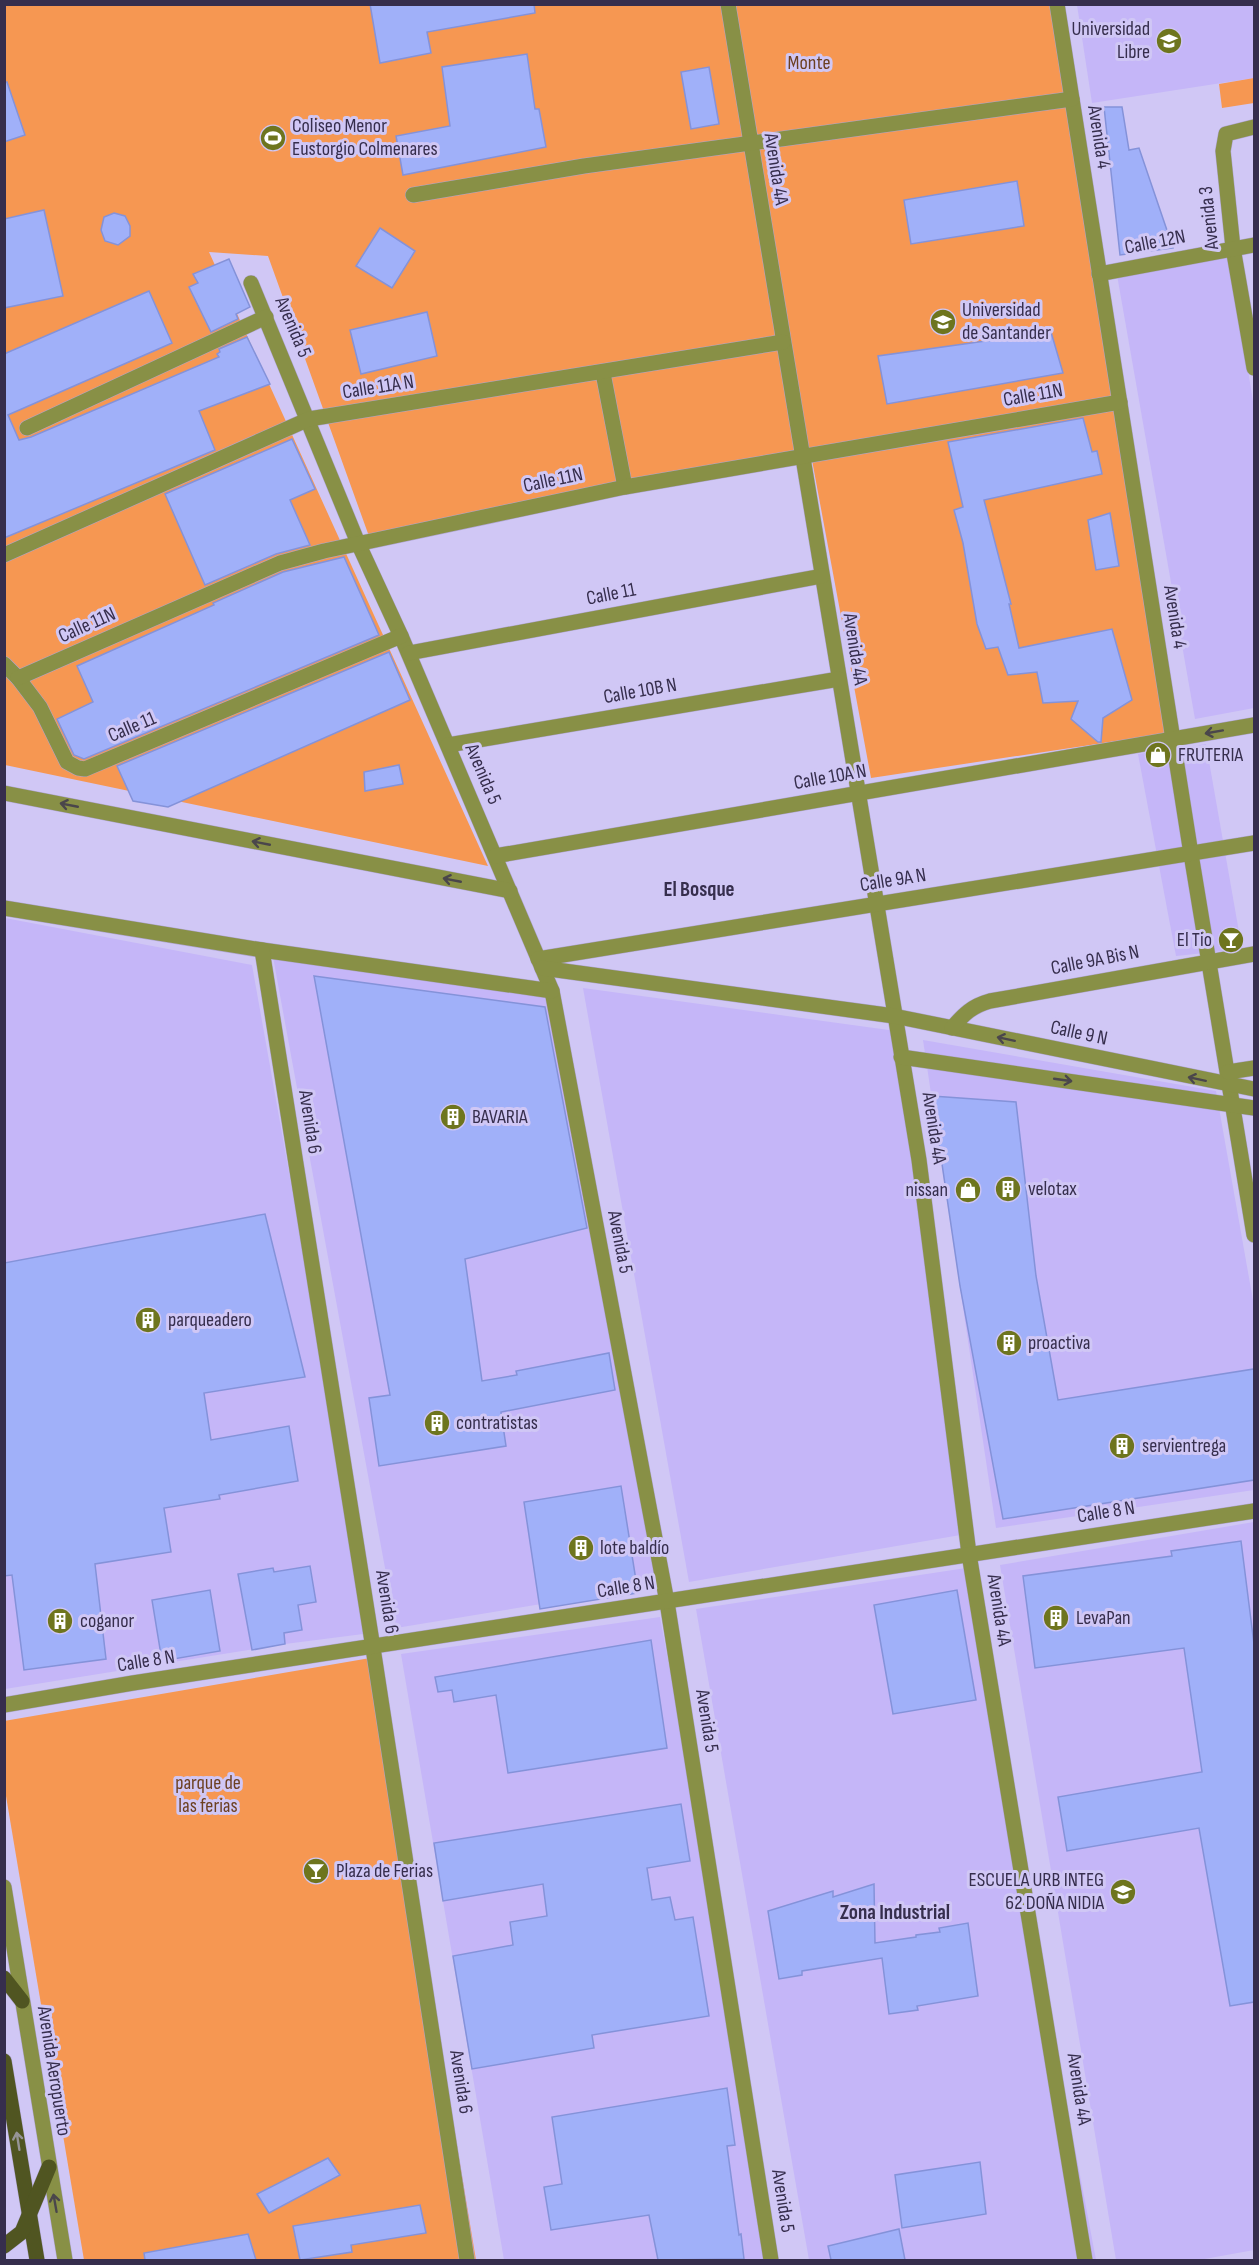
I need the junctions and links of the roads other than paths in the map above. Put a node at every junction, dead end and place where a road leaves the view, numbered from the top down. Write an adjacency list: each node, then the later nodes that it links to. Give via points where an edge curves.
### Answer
1 (728, 4): 5 (street, Avenida 4A)
2 (1057, 4): 3 (street, Avenida 4)
3 (1072, 99): 5 (street); 9 (street, Avenida 4)
4 (1254, 127): 8 (street, Avenida 3, via 1226,134 1223,151)
5 (751, 143): 6 (street); 12 (street, Avenida 4A)
6 (413, 195)
7 (1254, 245): 8 (street, Calle 12N)
8 (1233, 248): 9 (street, Calle 12N); 13 (street, Avenida 3)
9 (1099, 274): 15 (street, Avenida 4)
10 (251, 283): 11 (street, Avenida 5)
11 (266, 317): 16 (street, Avenida 5); 17 (street)
12 (783, 342): 14 (street, Calle 11A N); 18 (street, Avenida 4A)
13 (1254, 368)
14 (603, 373): 16 (street, Calle 11A N); 19 (street)
15 (1120, 402): 18 (street, Calle 11N); 29 (street, Avenida 4)
16 (309, 419): 20 (street, Avenida 5); 21 (street, Calle 11A N)
17 (27, 428)
18 (802, 456): 19 (street, Calle 11N); 22 (street, Avenida 4A)
19 (625, 487): 20 (street, Calle 11N)
20 (358, 543): 23 (street, Avenida 5); 26 (street, Calle 11N, via 280,563)
21 (4, 555)
22 (822, 576): 24 (street, Calle 11); 27 (street, Avenida 4A)
23 (401, 636): 24 (street, Avenida 5); 26 (street, Calle 11, via 91,767 78,768 67,762 40,707)
24 (409, 653): 30 (street, Avenida 5)
25 (4, 664): 26 (street)
26 (18, 678)
27 (839, 679): 30 (street, Calle 10B N); 32 (street, Avenida 4A)
28 (1254, 725): 29 (street, Calle 10A N, one-way to 29)
29 (1173, 739): 32 (street, Calle 10A N); 34 (street, Avenida 4)
30 (448, 745): 35 (street, Avenida 5)
31 (4, 793): 36 (street, one-way to 31)
32 (858, 793): 35 (street, Calle 10A N); 37 (street, Avenida 4A)
33 (1254, 843): 34 (street, Calle 9A N)
34 (1191, 854): 37 (street, Calle 9A N); 41 (street, Avenida 4)
35 (495, 856): 36 (street, Avenida 5)
36 (510, 891): 42 (street, Avenida 5)
37 (876, 904): 42 (street, Calle 9A N); 44 (street, Avenida 4A)
38 (4, 908): 39 (street)
39 (262, 950): 43 (street); 56 (street, Avenida 6)
40 (1254, 954): 41 (street, Calle 9A Bis N)
41 (1210, 960): 45 (street, Calle 9A Bis N, via 977,1004); 48 (street, Avenida 4)
42 (540, 963): 43 (street, Avenida 5); 44 (street, Calle 9 N)
43 (552, 991): 55 (street, Avenida 5)
44 (894, 1016): 45 (street, Calle 9 N); 46 (street, Avenida 4A)
45 (952, 1028): 48 (street, Calle 9 N, one-way to 45)
46 (901, 1057): 50 (street, one-way to 50); 54 (street, Avenida 4A, via 919,1160)
47 (1254, 1068): 48 (street)
48 (1229, 1079): 49 (street, Calle 9 N); 50 (street, Avenida 4)
49 (1254, 1089)
50 (1233, 1104): 51 (street); 52 (street, Avenida 4)
51 (1254, 1108)
52 (1254, 1235)
53 (1254, 1510): 54 (street, Calle 8 N)
54 (969, 1554): 55 (street, Calle 8 N); 69 (street, Avenida 4A)
55 (667, 1602): 56 (street, Calle 8 N); 68 (street, Avenida 5)
56 (373, 1648): 57 (street, Calle 8 N); 67 (street, Avenida 6)
57 (4, 1705)
58 (4, 1887): 60 (street, Avenida Aeropuerto)
59 (4, 1978): 60 (main road)
60 (22, 2001): 62 (street, Avenida Aeropuerto)
61 (4, 2061): 63 (main road, one-way to 61)
62 (49, 2167): 63 (main road); 66 (street, Avenida Aeropuerto, one-way to 62)
63 (30, 2215): 64 (main road, via 22,2232); 65 (main road)
64 (4, 2246)
65 (37, 2260)
66 (65, 2260)
67 (467, 2260)
68 (771, 2260)
69 (1086, 2260)

